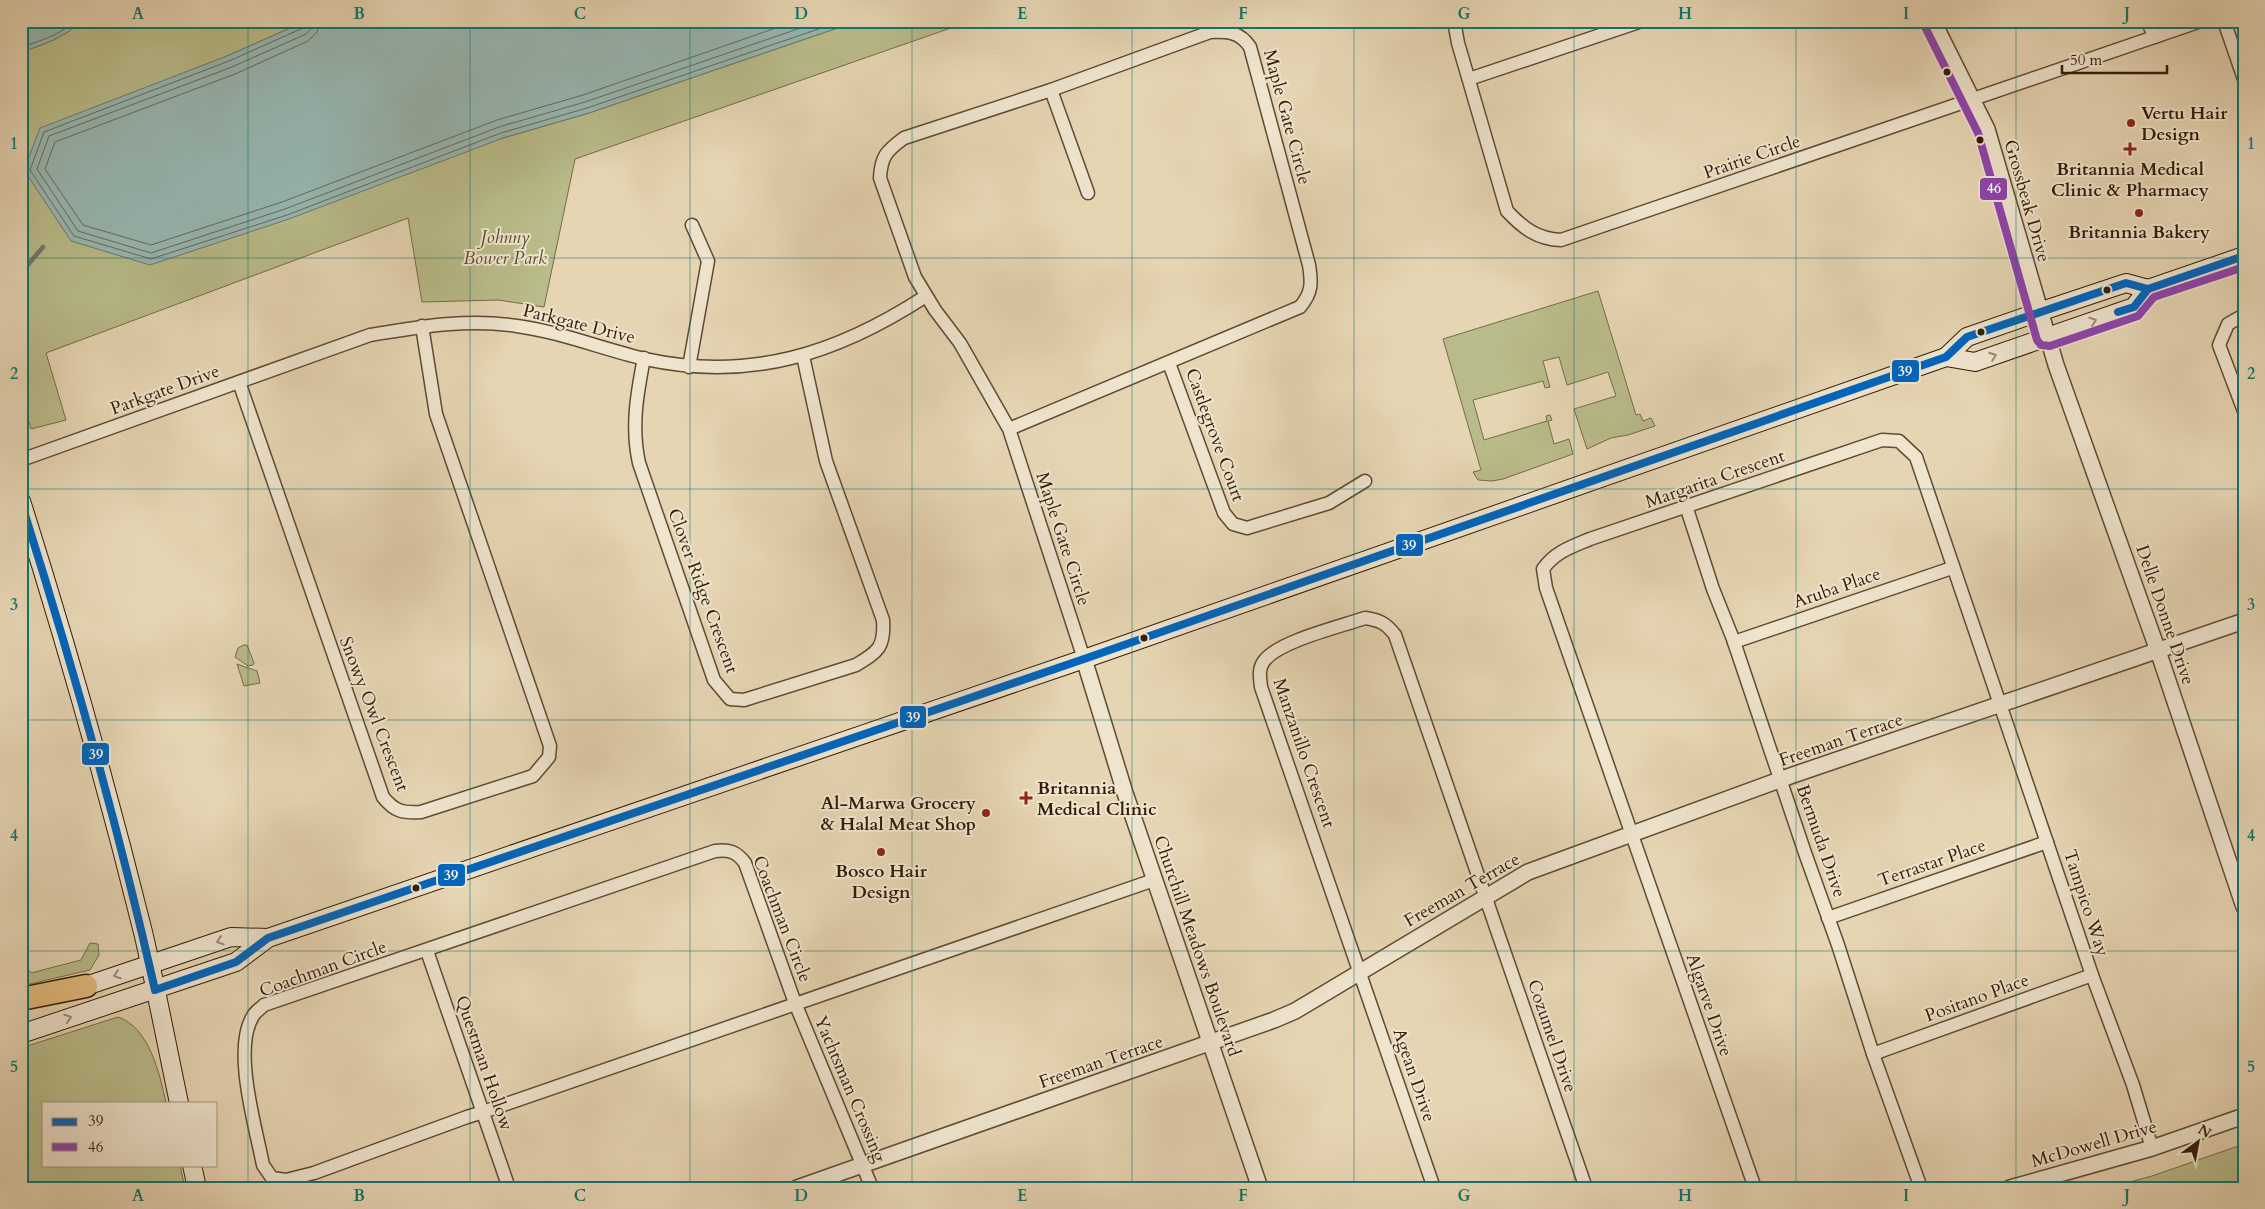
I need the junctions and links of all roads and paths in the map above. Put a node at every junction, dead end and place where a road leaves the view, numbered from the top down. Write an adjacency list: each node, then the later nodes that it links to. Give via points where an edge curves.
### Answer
1 (1454, 21): 8 (street, Prairie Circle)
2 (1642, 21): 8 (street)
3 (1933, 21): 11 (street, Grossbeak Drive)
4 (2147, 21): 7 (street)
5 (2201, 21): 7 (street, Prairie Circle)
6 (2224, 21): 9 (street)
7 (2155, 37): 11 (street, Prairie Circle)
8 (1468, 79): 11 (street, Prairie Circle, via 1507,211 1525,230 1548,240 1561,240)
9 (2244, 79)
10 (1051, 90): 12 (street); 16 (street, Maple Gate Circle, via 904,138 881,162 880,178 915,277); 24 (street, Maple Gate Circle, via 1210,32 1228,31 1244,38 1250,47 1309,265 1312,284 1309,298 1300,307)
11 (1973, 100): 17 (street, Grossbeak Drive, via 1987,129)
12 (1088, 193)
13 (692, 225): 25 (street, via 708,261)
14 (2244, 256): 15 (main road)
15 (2148, 289): 17 (main road, via 2126,283); 20 (main road, one-way to 15, via 2134,307)
16 (926, 296): 21 (street, Parkgate Drive, via 885,322 846,341); 28 (street, Maple Gate Circle, via 960,343)
17 (2039, 312): 20 (street, Grossbeak Drive); 22 (main road, via 1967,337)
18 (2244, 315): 27 (street, via 2228,324 2219,345)
19 (422, 326): 23 (street, Parkgate Drive, via 480,322 516,325); 26 (street, Parkgate Drive, via 370,335); 26 (street, Snowy Owl Crescent, via 436,414 550,746 549,757 533,776 421,812 406,813 391,808 383,798)
20 (2047, 337): 22 (main road, one-way to 20, via 1975,362); 36 (street, Delle Donne Drive)
21 (803, 356): 23 (street, Clover Ridge Crescent, via 824,454 883,620 884,633 882,644 872,656 856,665 744,700 730,699 714,680 639,463 634,442 634,414); 25 (street, Parkgate Drive, via 749,366)
22 (1946, 357): 37 (main road)
23 (644, 358): 25 (street, Parkgate Drive)
24 (1169, 363): 28 (street, Maple Gate Circle); 30 (street, Castlegrove Court, via 1224,513 1233,524 1247,528 1328,503)
25 (689, 367)
26 (239, 382): 29 (street, Parkgate Drive)
27 (2244, 411)
28 (1009, 429): 37 (street, Maple Gate Circle)
29 (21, 460)
30 (1365, 481)
31 (21, 501): 48 (main road, via 60,623)
32 (1686, 506): 33 (street, Margarita Crescent, via 1876,441 1898,441 1916,457); 35 (street, Bermuda Drive); 40 (street, Margarita Crescent, via 1559,552 1543,569 1546,588)
33 (1952, 568): 35 (street, Aruba Place); 38 (street, Margarita Crescent)
34 (2244, 621): 36 (street, Freeman Terrace)
35 (1734, 642): 39 (street, Bermuda Drive)
36 (2158, 651): 38 (street, Freeman Terrace); 44 (street, Delle Donne Drive)
37 (1084, 659): 42 (street, Churchill Meadows Boulevard); 46 (main road)
38 (2000, 706): 39 (street, Freeman Terrace); 41 (street)
39 (1782, 781): 40 (street, Freeman Terrace); 45 (street, Bermuda Drive)
40 (1630, 833): 43 (street, Freeman Terrace, via 1528,872); 72 (street, Algarve Drive)
41 (2047, 842): 45 (street, Terrastar Place); 50 (street, Tampico Way)
42 (1154, 880): 54 (street, Coachman Circle); 57 (street, Churchill Meadows Boulevard)
43 (1484, 896): 49 (street, Freeman Terrace); 49 (street, Manzanillo Crescent, via 1395,635 1388,626 1379,620 1365,618 1281,646 1263,663 1259,675 1261,687); 71 (street, Cozumel Drive)
44 (2244, 907)
45 (1828, 918): 58 (street, Bermuda Drive)
46 (268, 938): 48 (main road, one-way to 48, via 231,937); 52 (main road, via 236,962)
47 (427, 951): 54 (street, Coachman Circle, via 727,849 738,854 745,864); 60 (street, Questman Hollow); 60 (street, Coachman Circle, via 264,1005 253,1015 248,1028 244,1067 263,1165 272,1178 286,1180)
48 (149, 965): 51 (main road, one-way to 51); 52 (main road)
49 (1360, 973): 57 (street, Freeman Terrace, via 1295,1011); 70 (street, Agean Drive)
50 (2092, 975): 58 (street, Positano Place); 62 (street, via 2133,1085)
51 (86, 986): 53 (highway); 55 (main road)
52 (155, 990): 56 (main road, one-way to 52); 59 (main road)
53 (21, 999)
54 (795, 1003): 60 (street, Coachman Circle); 63 (street, Yachtsman Crossing)
55 (21, 1007)
56 (21, 1034)
57 (1211, 1043): 63 (street, Freeman Terrace); 69 (street, Churchill Meadows Boulevard)
58 (1873, 1054): 73 (street, Bermuda Drive)
59 (179, 1102)
60 (483, 1112): 66 (street, Questman Hollow)
61 (2244, 1116): 62 (street, McDowell Drive)
62 (2152, 1148): 74 (street, McDowell Drive)
63 (863, 1165): 67 (street, Freeman Terrace); 68 (street, Yachtsman Crossing)
64 (192, 1166): 65 (main road)
65 (197, 1188)
66 (509, 1188)
67 (797, 1188)
68 (872, 1188)
69 (1260, 1188)
70 (1434, 1188)
71 (1586, 1188)
72 (1755, 1188)
73 (1921, 1188)
74 (2010, 1188)

